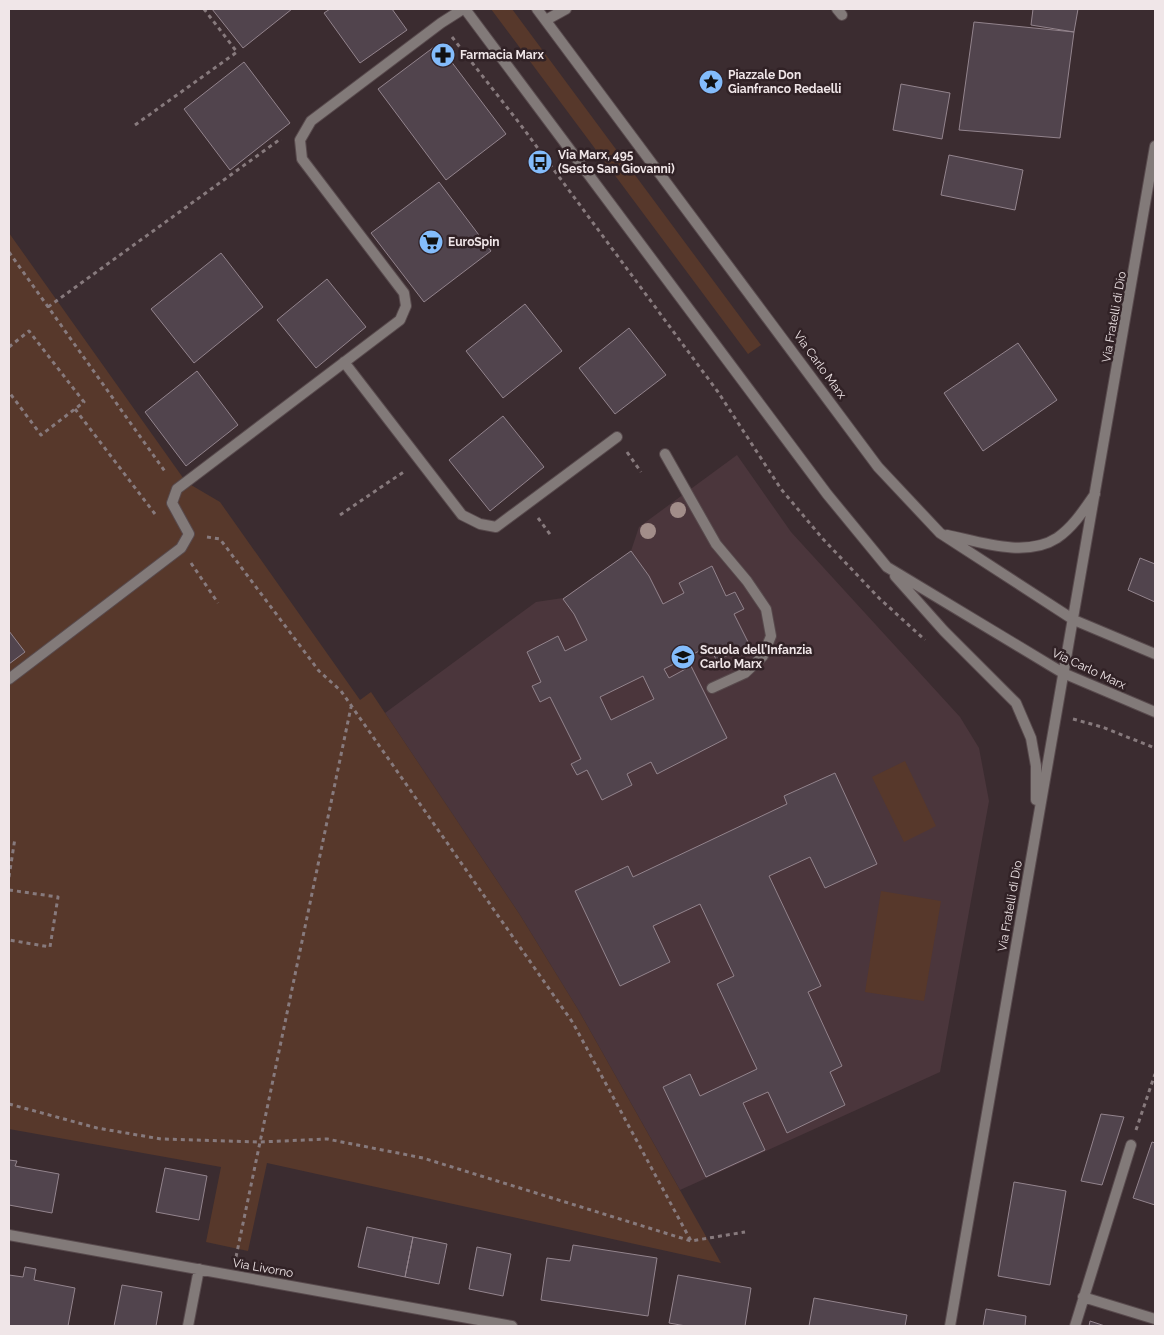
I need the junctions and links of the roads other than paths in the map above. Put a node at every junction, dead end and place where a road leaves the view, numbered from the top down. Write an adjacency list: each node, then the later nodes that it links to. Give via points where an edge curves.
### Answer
1 (464, 9): 6 (street, via 440,23 311,121 300,140 302,159 404,293 406,306 400,320); 11 (street, Via Carlo Marx, via 827,494)
2 (537, 9): 4 (street, Via Carlo Marx)
3 (566, 9): 4 (street)
4 (546, 20): 10 (street, Via Carlo Marx, via 878,467)
5 (1155, 146): 9 (street, Via Fratelli di Dio)
6 (344, 362): 7 (street, via 462,515 480,524 496,527); 15 (street, via 177,489 172,503 189,534 181,548)
7 (617, 437)
8 (665, 454): 16 (street, via 716,544 766,609 771,636 762,656 745,673)
9 (1097, 491): 10 (street, Via Fratelli di Dio, via 1066,530 1053,540 1038,545 1000,546); 12 (street, Via Fratelli di Dio)
10 (940, 533): 12 (street, Via Carlo Marx)
11 (887, 567): 14 (street, Via Carlo Marx); 18 (street, Via Carlo Marx, via 1020,710 1036,766)
12 (1074, 620): 13 (street, Via Carlo Marx); 14 (street, Via Fratelli di Dio)
13 (1155, 654)
14 (1063, 673): 17 (street, Via Carlo Marx); 18 (street, Via Fratelli di Dio)
15 (9, 679)
16 (712, 688)
17 (1155, 712)
18 (1034, 838): 26 (street, Via Fratelli di Dio)
19 (1131, 1145): 22 (street)
20 (9, 1235): 21 (street, Via Livorno)
21 (199, 1269): 24 (street); 25 (street, Via Livorno)
22 (1083, 1297): 23 (street); 27 (street)
23 (1155, 1319)
24 (188, 1326)
25 (512, 1326)
26 (950, 1326)
27 (1075, 1326)

